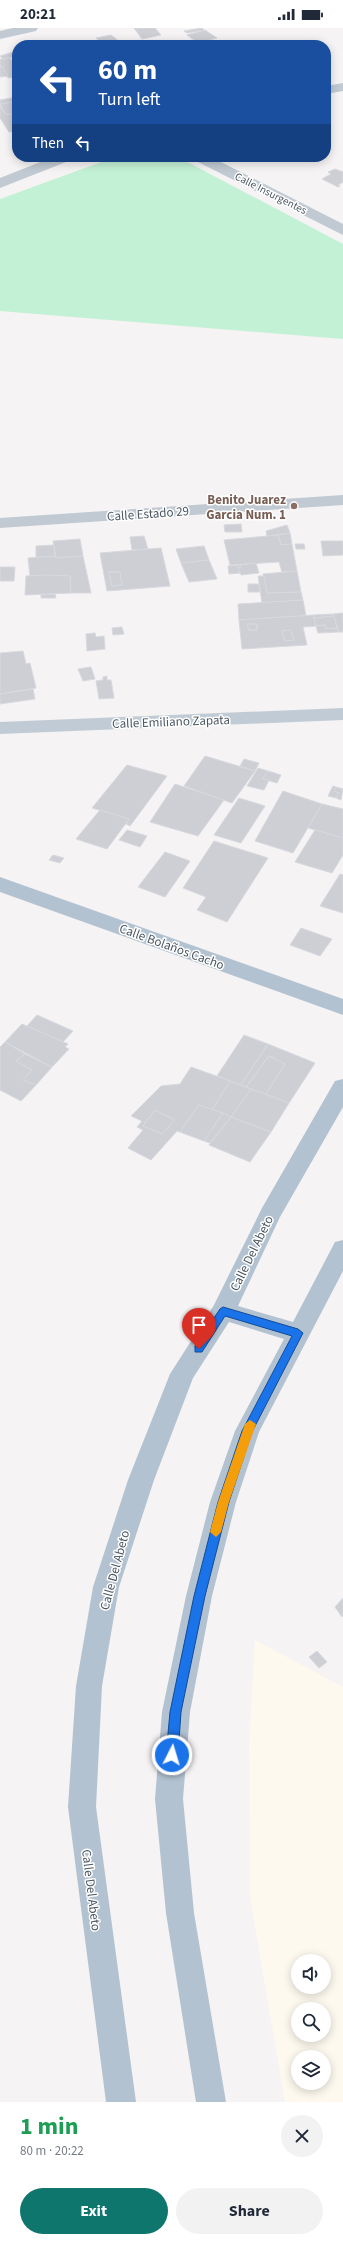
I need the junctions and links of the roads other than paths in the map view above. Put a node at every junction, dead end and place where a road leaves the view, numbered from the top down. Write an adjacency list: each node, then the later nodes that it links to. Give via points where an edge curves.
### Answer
1 (30, 28): 2 (street)
2 (0, 35)
3 (343, 87): 4 (street)
4 (331, 89)
5 (53, 162): 7 (street)
6 (209, 162): 8 (street, Calle Insurgentes)
7 (0, 183)
8 (343, 230)
9 (343, 500): 10 (street, Calle Estado 29)
10 (0, 523)
11 (343, 714): 12 (street, Calle Emiliano Zapata)
12 (0, 728)
13 (0, 884): 14 (main road, Calle Bolaños Cacho)
14 (343, 1007)
15 (343, 1087): 17 (main road, Calle Del Abeto, via 270,1214)
16 (343, 1249): 18 (main road)
17 (223, 1311): 18 (main road); 19 (main road, Calle Del Abeto, via 182,1374 141,1480 106,1587 89,1686 82,1806)
18 (298, 1333): 20 (main road, via 247,1431 223,1502 176,1712 168,1799 180,1913)
19 (121, 2102)
20 (211, 2102)

